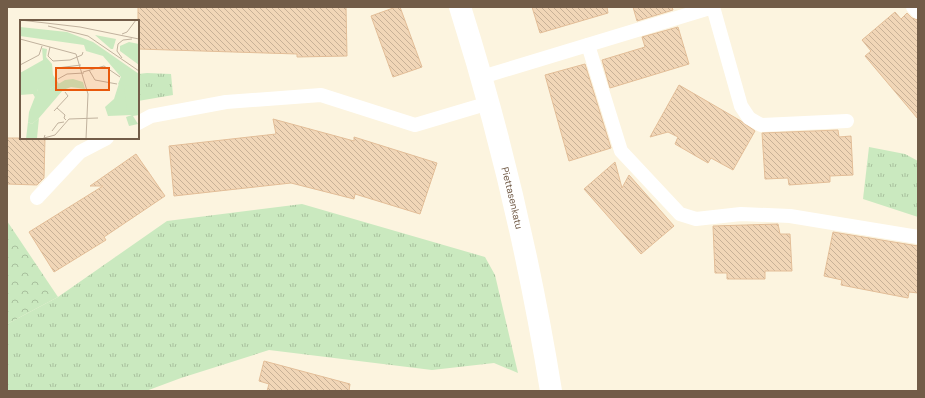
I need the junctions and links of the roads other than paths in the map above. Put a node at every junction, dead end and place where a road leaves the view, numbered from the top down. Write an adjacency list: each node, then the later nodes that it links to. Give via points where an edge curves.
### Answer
1 (460, 7): 6 (street, Piettasenkatu)
2 (713, 7): 5 (lane); 9 (lane, via 742,106 749,118 761,125)
3 (913, 7): 4 (lane)
4 (918, 12)
5 (588, 45): 6 (lane); 12 (lane, via 621,151 680,214 696,219 741,214 790,216)
6 (482, 77): 7 (street, Piettasenkatu)
7 (489, 103): 8 (lane, via 415,125 321,94 226,102 151,116); 13 (street, Piettasenkatu, via 517,209)
8 (139, 122)
9 (847, 122)
10 (106, 139): 11 (lane, via 80,152)
11 (37, 198)
12 (918, 237)
13 (551, 391)

